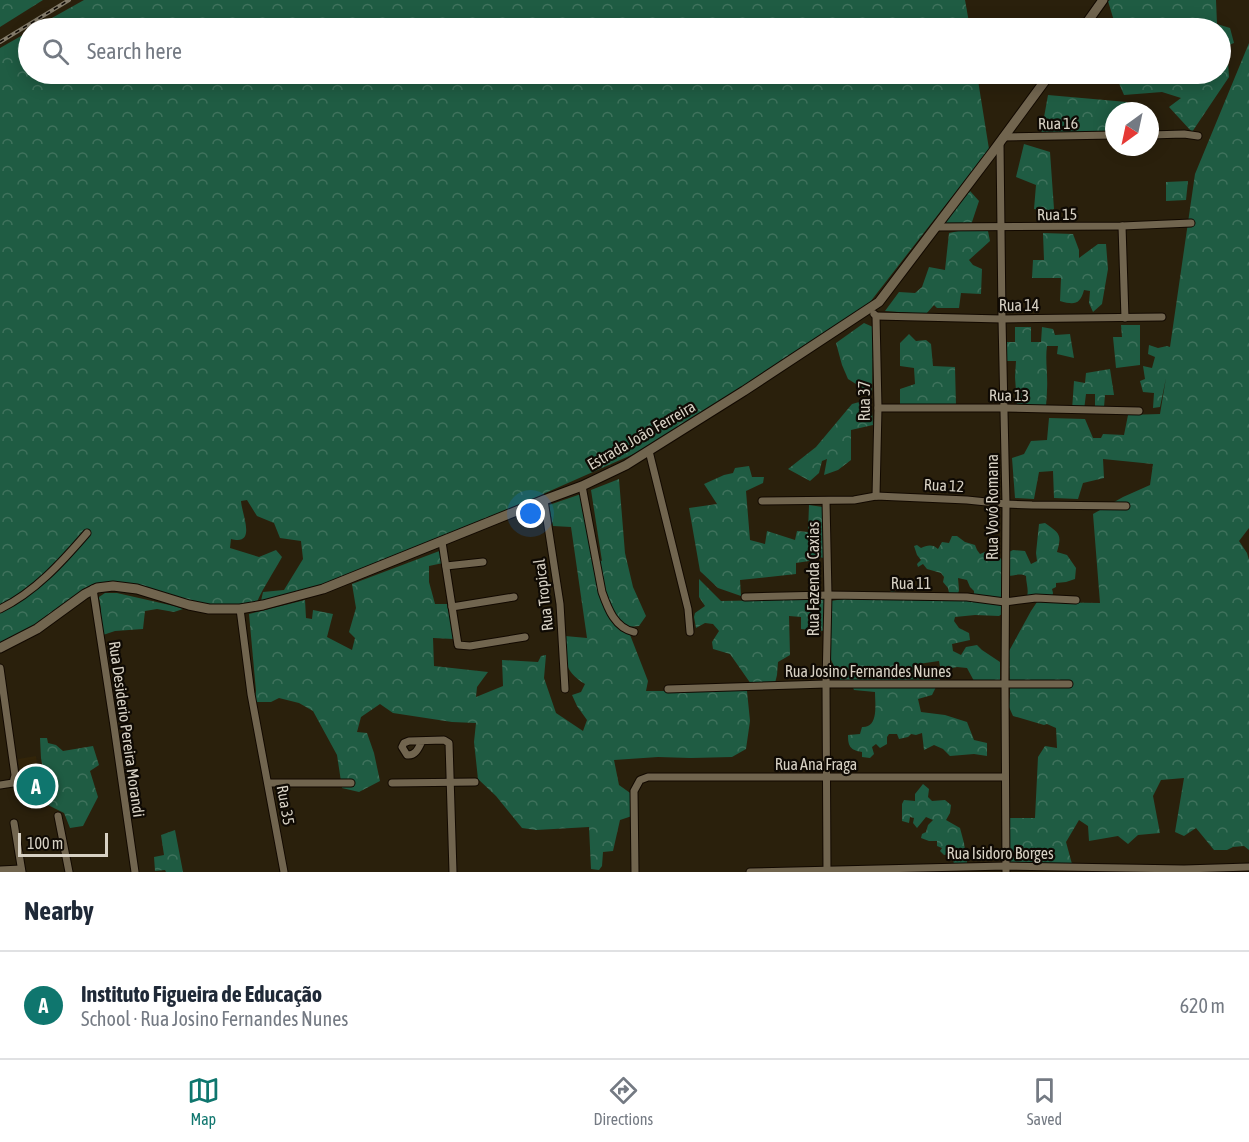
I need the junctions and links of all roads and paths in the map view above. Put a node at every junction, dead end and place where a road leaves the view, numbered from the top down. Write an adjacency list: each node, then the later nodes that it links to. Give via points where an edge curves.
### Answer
1 (1103, 0): 2 (street)
2 (1090, 18)
3 (1043, 84): 7 (street, Estrada João Ferreira)
4 (1105, 135): 7 (street, Rua 16)
5 (1159, 135): 6 (street)
6 (1198, 136)
7 (1002, 140): 10 (street, Estrada João Ferreira); 11 (street, Rua Vovó Romana)
8 (1191, 223): 9 (street, Rua 15)
9 (1122, 226): 11 (street, Rua 15); 14 (street)
10 (936, 227): 11 (street, Rua 15); 12 (street, Estrada João Ferreira)
11 (1002, 228): 15 (street, Rua Vovó Romana)
12 (872, 313): 15 (street, Rua 14); 16 (street, Rua 37); 19 (street, Estrada João Ferreira)
13 (1162, 317): 14 (street, Rua 14)
14 (1125, 318): 15 (street, Rua 14)
15 (1002, 319): 17 (street, Rua Vovó Romana)
16 (878, 408): 17 (street, Rua 13); 21 (street, Rua 37)
17 (1004, 408): 18 (street, Rua 13); 25 (street, Rua Vovó Romana)
18 (1139, 411)
19 (649, 451): 20 (street, Estrada João Ferreira); 41 (street, via 688,609)
20 (582, 486): 22 (street, Estrada João Ferreira); 40 (street, via 606,604 618,623)
21 (876, 496): 24 (street, Rua 12); 25 (street, Rua 12)
22 (544, 500): 28 (street, Estrada João Ferreira); 48 (street, Rua Tropical, via 560,604)
23 (762, 501): 24 (street, Rua 12)
24 (826, 501): 32 (street, Rua Fazenda Caxias)
25 (1006, 504): 26 (street, Rua 12); 36 (street, Rua Vovó Romana)
26 (1126, 506)
27 (87, 533): 38 (street, via 61,564)
28 (442, 542): 30 (street); 39 (street, Estrada João Ferreira, via 322,589)
29 (483, 562): 30 (street)
30 (446, 566): 37 (street)
31 (93, 590): 39 (street, Estrada João Ferreira, via 127,587 200,608); 43 (street, Estrada João Ferreira, via 37,629); 68 (street, Rua Desiderio Pereira Morandi)
32 (828, 595): 34 (street, Rua 11); 36 (street, Rua 11, via 967,597); 45 (street, Rua Fazenda Caxias)
33 (514, 597): 37 (street)
34 (745, 597)
35 (1076, 600): 36 (street, Rua 11, via 1036,598)
36 (1005, 602): 46 (street, Rua Vovó Romana)
37 (452, 607): 42 (street, via 460,646)
38 (0, 609)
39 (240, 609): 55 (street, Rua 35)
40 (634, 632)
41 (690, 632)
42 (525, 637)
43 (0, 648)
44 (0, 668): 58 (street, via 15,774 13,783)
45 (826, 684): 46 (street, Rua Josino Fernandes Nunes); 49 (street, Rua Josino Fernandes Nunes); 52 (street, Rua Fazenda Caxias)
46 (1005, 684): 47 (street, Rua Josino Fernandes Nunes); 51 (street, Rua Vovó Romana)
47 (1069, 684)
48 (565, 688)
49 (668, 689)
50 (423, 741): 53 (street, via 449,743)
51 (1005, 777): 52 (street, Rua Ana Fraga); 62 (street, Rua Vovó Romana)
52 (827, 778): 66 (street, Rua Fazenda Caxias); 71 (street, Rua Ana Fraga, via 640,780 634,791)
53 (449, 782): 54 (street); 57 (street); 70 (street)
54 (475, 782)
55 (268, 783): 56 (street); 69 (street, Rua 35)
56 (351, 783)
57 (392, 783)
58 (0, 785)
59 (58, 816): 67 (street)
60 (14, 823): 64 (street)
61 (1249, 867): 65 (street, Rua Isidoro Borges)
62 (1006, 869): 65 (street, Rua Isidoro Borges); 66 (street, Rua Isidoro Borges)
63 (0, 870): 64 (street)
64 (21, 870)
65 (1184, 870)
66 (827, 871): 72 (street, Rua Isidoro Borges)
67 (69, 872)
68 (135, 872)
69 (284, 872)
70 (453, 872)
71 (635, 872)
72 (750, 872)

